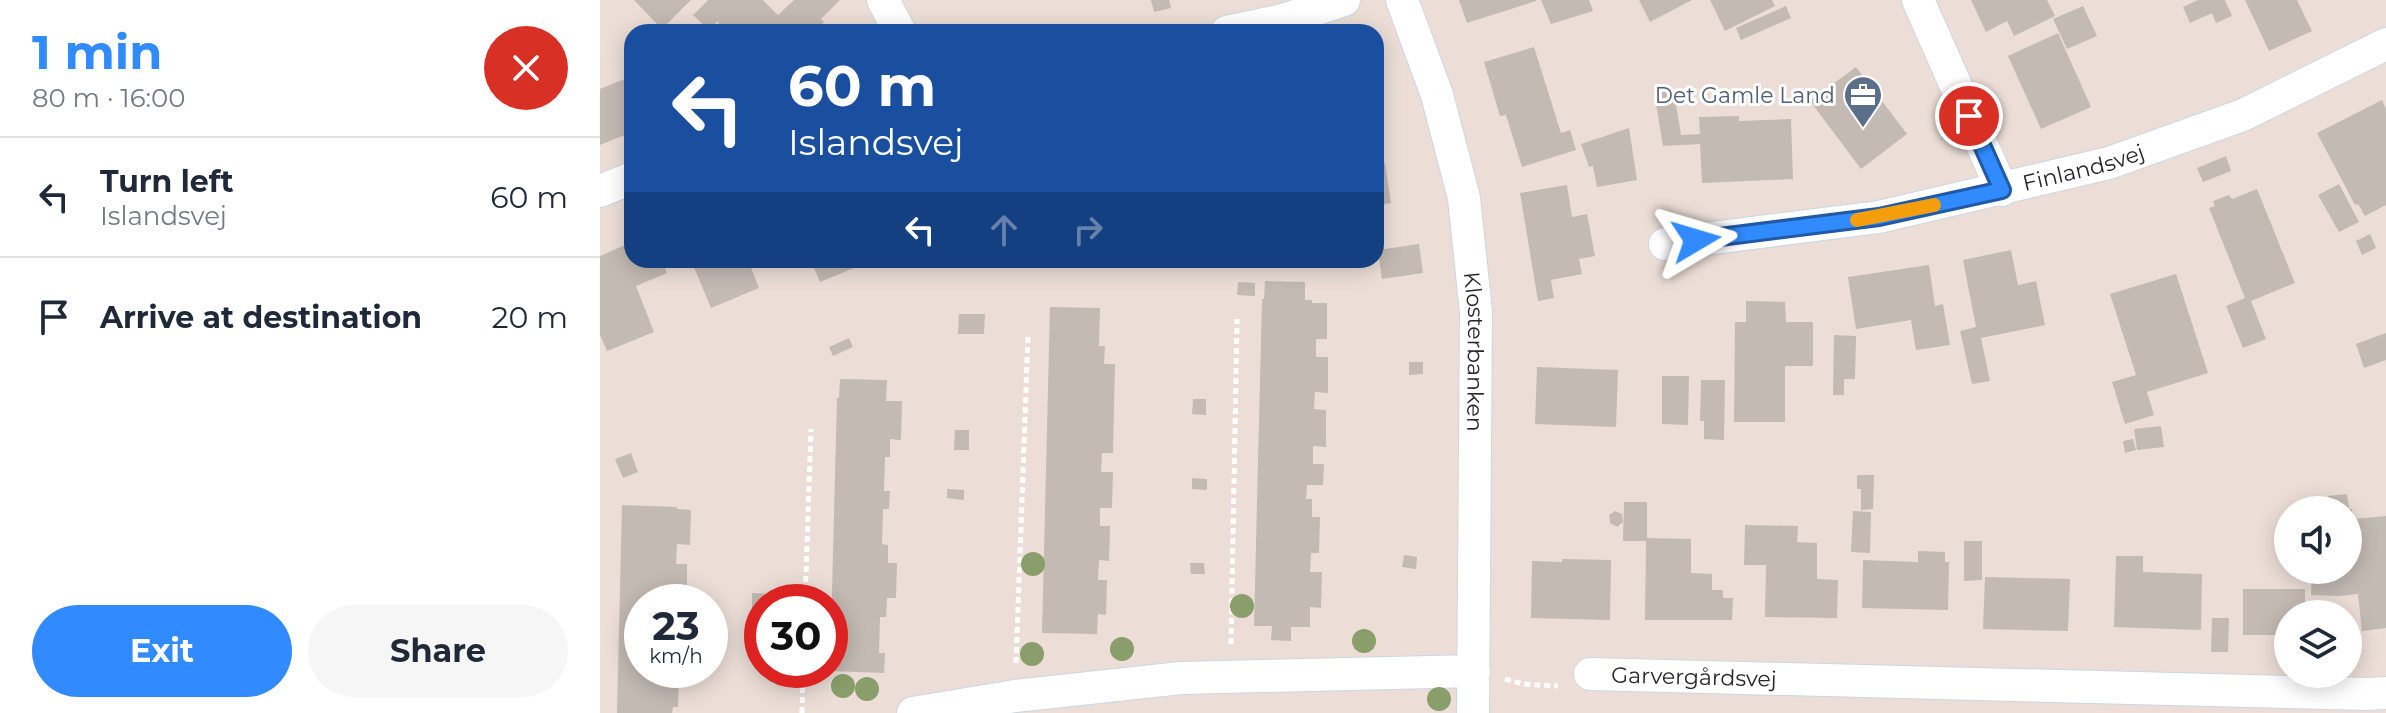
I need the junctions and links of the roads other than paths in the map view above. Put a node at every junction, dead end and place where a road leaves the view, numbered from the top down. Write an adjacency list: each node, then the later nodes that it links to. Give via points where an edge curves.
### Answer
1 (883, 0): 5 (street)
2 (1344, 0): 6 (street)
3 (1402, 0): 12 (street, Klosterbanken, via 1437,95 1464,198 1476,312)
4 (1918, 0): 9 (street)
5 (896, 24)
6 (1264, 24)
7 (2386, 44): 9 (street, Finlandsvej, via 2243,115 2109,163)
8 (624, 181): 10 (street)
9 (2002, 190): 11 (street, Finlandsvej, via 1879,217)
10 (600, 191)
11 (1665, 244)
12 (1474, 671): 15 (street, via 1181,678); 16 (street, Klosterbanken)
13 (1590, 674): 14 (street, Garvergårdsvej)
14 (2386, 693)
15 (913, 713)
16 (1473, 713)

